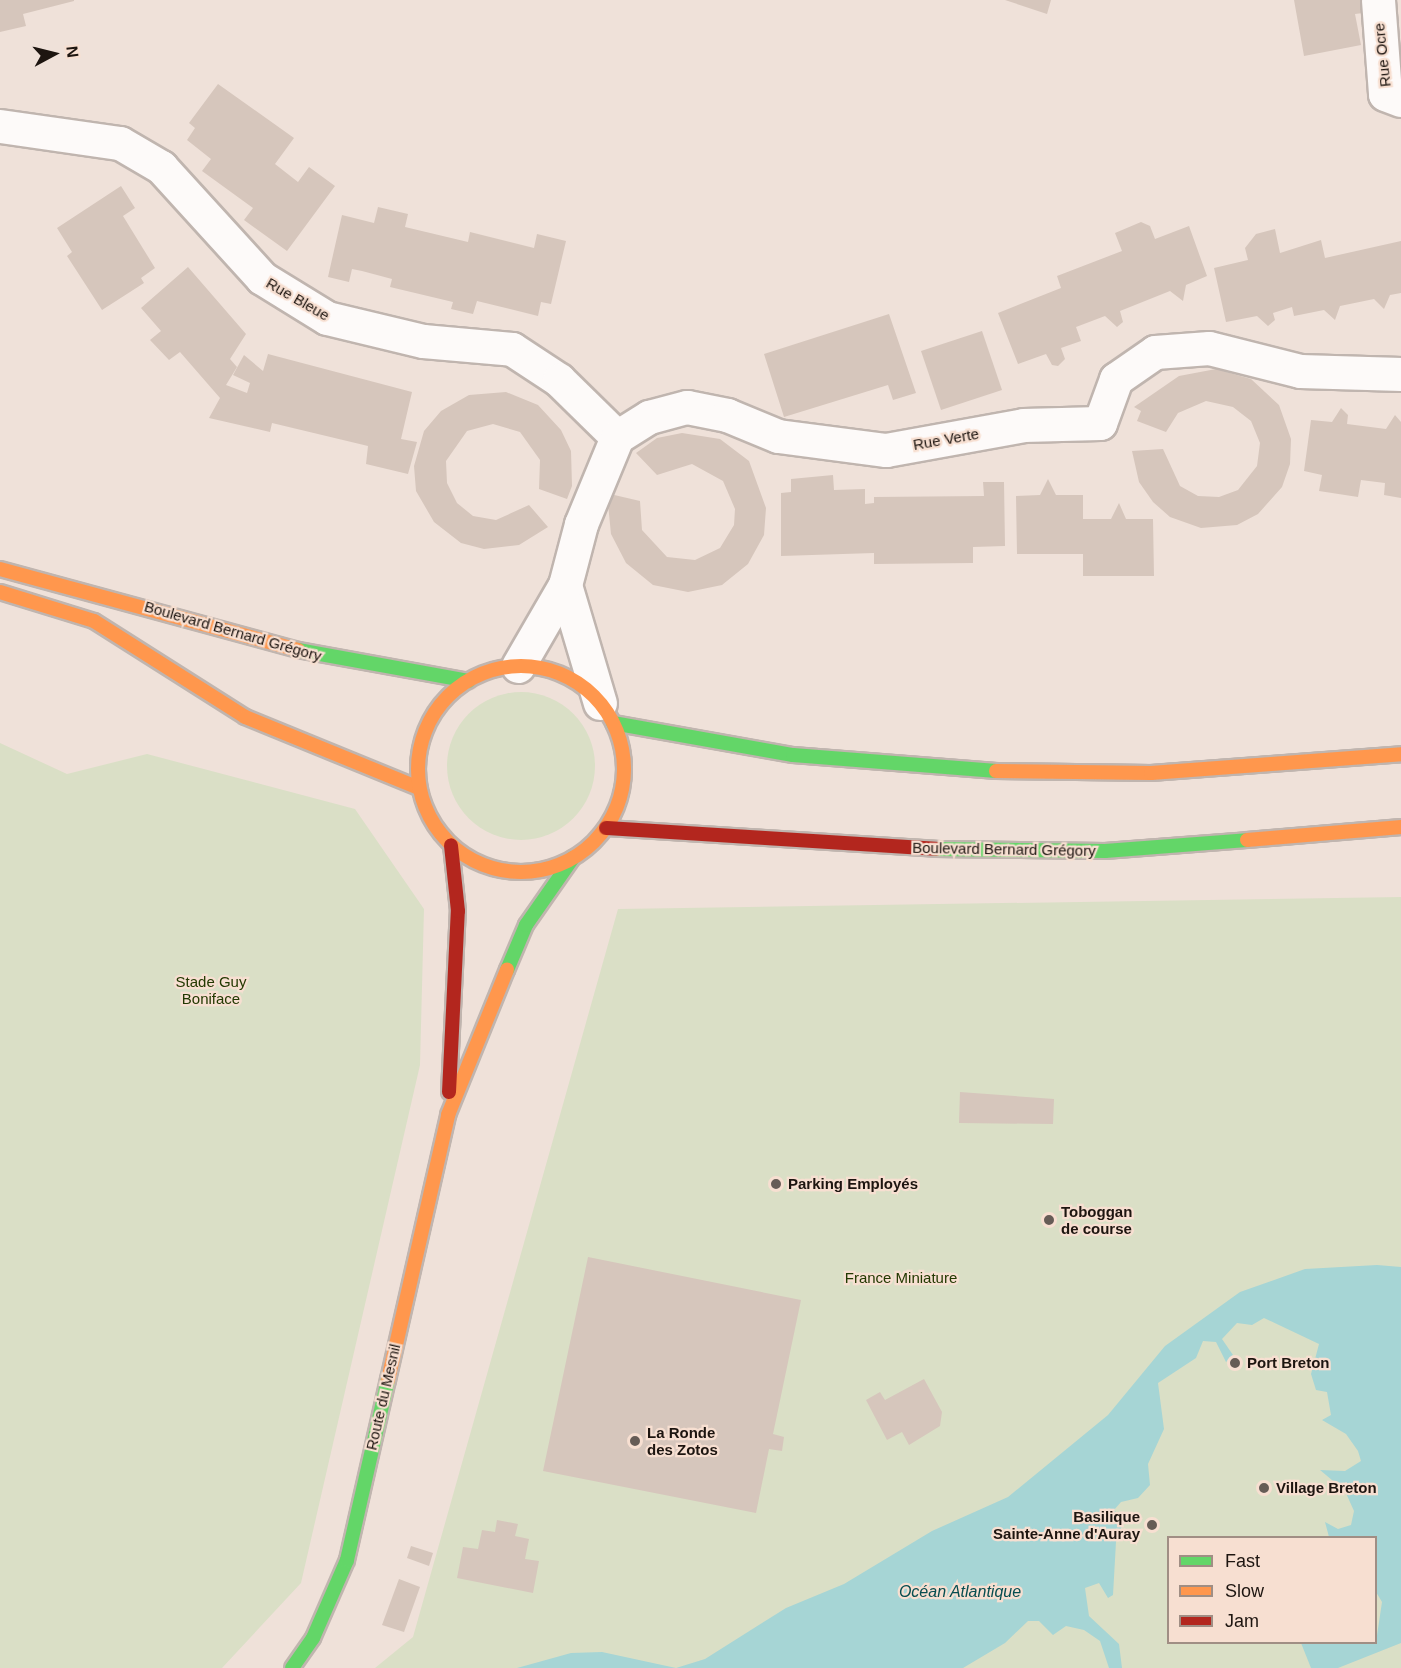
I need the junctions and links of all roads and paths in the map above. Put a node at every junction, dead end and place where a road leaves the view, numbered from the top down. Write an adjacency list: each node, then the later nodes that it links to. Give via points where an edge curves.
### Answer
1 (1378, 0): 2 (street, Rue Ocre, via 1385,94)
2 (1401, 100)
3 (0, 126): 5 (street, Rue Bleue, via 120,143 161,167 262,278 327,318 423,341 512,349 559,380)
4 (1401, 374): 5 (street, Rue Verte, via 1300,371 1209,348 1155,352 1116,380 1100,423 1023,426 886,450 778,436 727,415 687,407 649,417)
5 (617, 437): 7 (street, via 581,524)
6 (0, 568): 10 (street, Boulevard Bernard Grégory, via 344,662)
7 (565, 585): 9 (street); 11 (street)
8 (0, 592): 13 (street, via 94,621 245,717)
9 (518, 666): 10 (street); 11 (street, via 549,670 577,682)
10 (468, 681): 13 (street, via 444,700 427,727 419,757)
11 (607, 713): 12 (street, via 793,755 993,771 1162,772); 15 (street, via 624,781)
12 (1401, 754)
13 (419, 788): 16 (street, via 436,828)
14 (1401, 827): 15 (street, Boulevard Bernard Grégory, via 1105,851 948,850)
15 (606, 828): 17 (street)
16 (451, 845): 17 (street, via 472,860 514,872 549,869); 18 (street, Route du Mesnil, via 458,911)
17 (573, 858): 18 (street, Route du Mesnil, via 526,926)
18 (448, 1115): 19 (street, Route du Mesnil, via 346,1560 313,1638)
19 (292, 1668)

